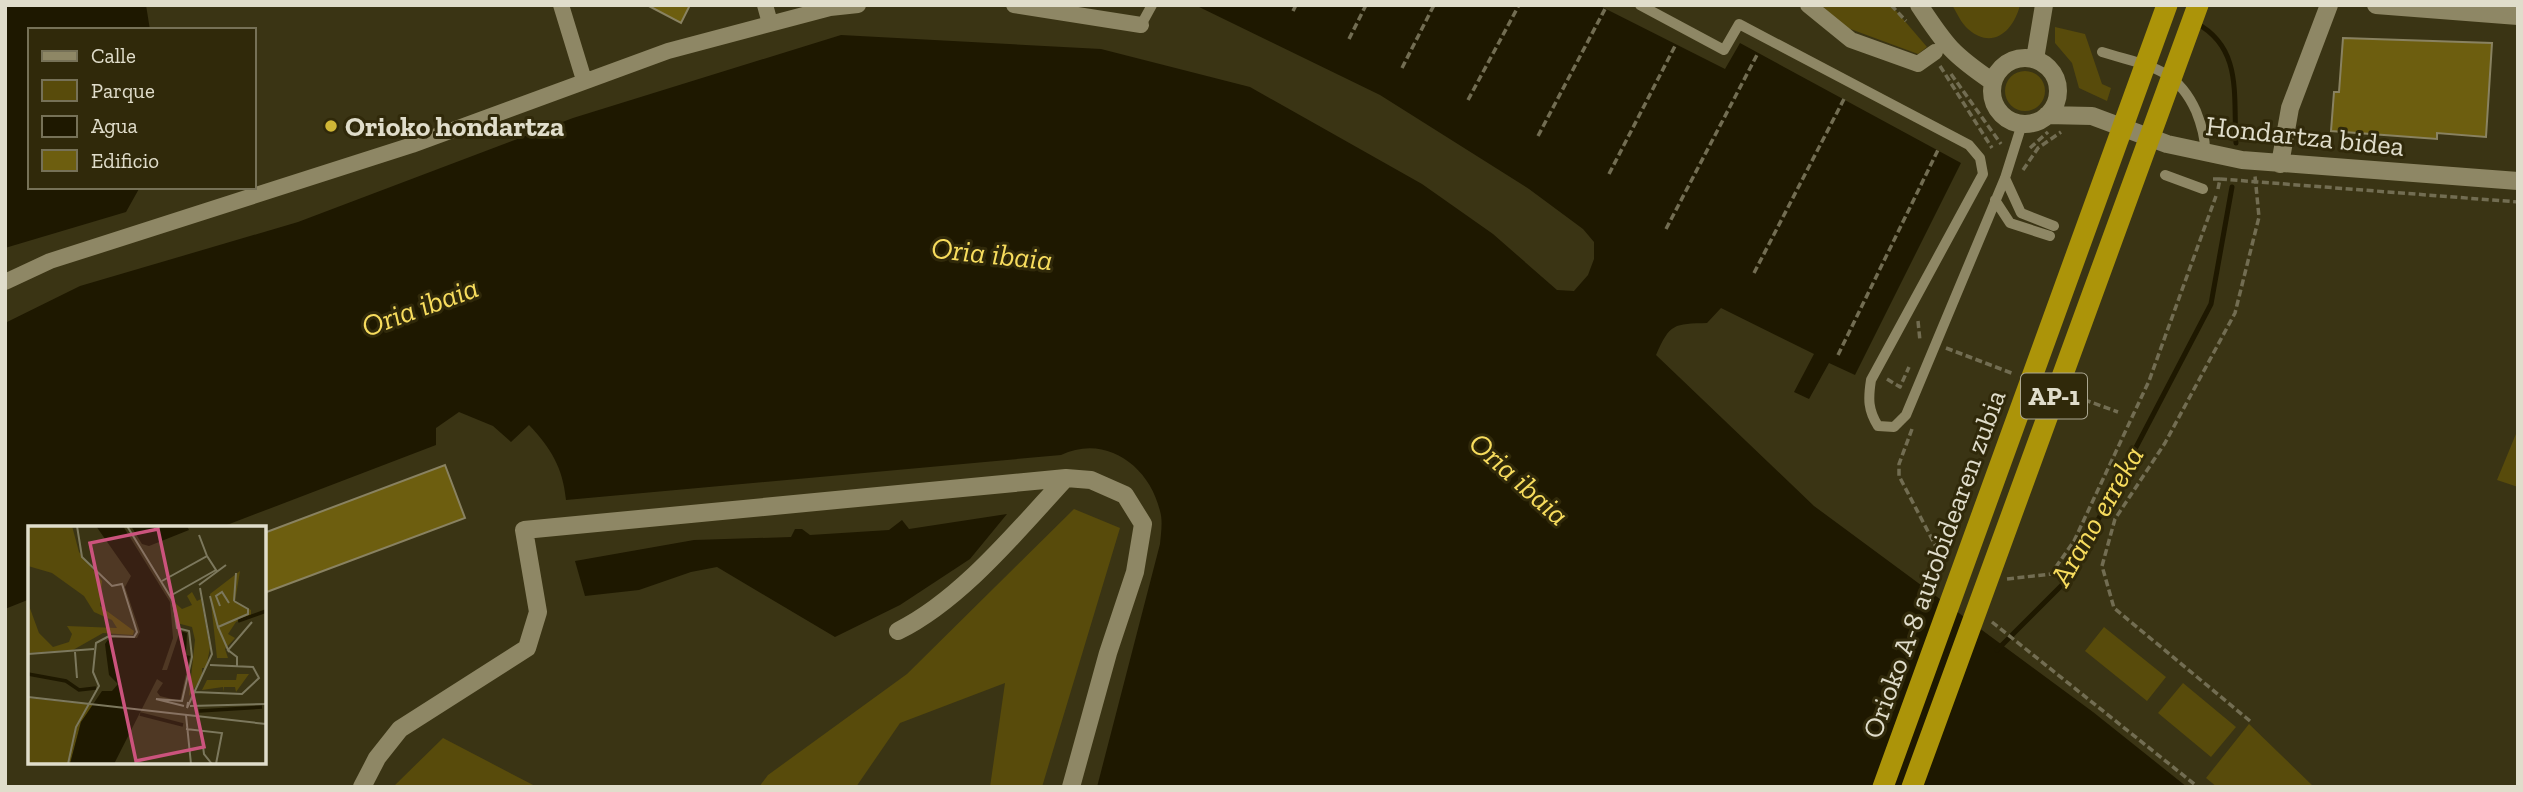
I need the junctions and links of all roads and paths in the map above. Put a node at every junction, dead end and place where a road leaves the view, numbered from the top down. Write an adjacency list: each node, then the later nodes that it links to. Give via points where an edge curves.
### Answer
1 (561, 5): 31 (street)
2 (765, 5): 21 (street)
3 (858, 5): 21 (street)
4 (1014, 5): 22 (street)
5 (1152, 5): 22 (lane)
6 (1296, 5): 19 (path)
7 (1366, 5): 23 (path)
8 (1434, 5): 29 (path)
9 (1519, 5): 34 (path)
10 (1640, 5): 51 (lane, via 1724,50 1739,24 1969,145 1980,158 1983,174 1871,380 1868,398 1878,426 1894,427 1906,415)
11 (1808, 5): 26 (street, via 1851,40 1918,64)
12 (1919, 5): 30 (street, via 1944,45 1975,69)
13 (2044, 5): 28 (street)
14 (2167, 5): 71 (highway, Orioko A-8 autobidearen zubia / AP-1)
15 (2198, 5): 72 (highway, Orioko A-8 autobidearen zubia / AP-1)
16 (2329, 5): 42 (street, via 2290,108)
17 (2376, 5): 20 (street)
18 (1605, 9): 38 (path)
19 (1293, 11)
20 (2518, 16)
21 (770, 23): 31 (street)
22 (1141, 24)
23 (1349, 39)
24 (1675, 46): 44 (path)
25 (2102, 51): 40 (lane, via 2178,80 2200,122)
26 (1935, 52)
27 (1758, 53): 53 (path)
28 (2035, 59): 30 (street, via 2022,58); 32 (street, via 2054,75)
29 (1402, 68)
30 (1997, 76): 37 (street, via 1992,91 1998,109)
31 (584, 80): 55 (street, via 412,145 50,261)
32 (2057, 87): 35 (street, Hondartza bidea); 36 (street)
33 (1844, 99): 54 (path)
34 (1468, 100)
35 (2092, 116): 36 (street, Hondartza bidea); 40 (street, Hondartza bidea)
36 (2055, 119): 37 (street); 43 (path)
37 (2022, 124): 46 (lane)
38 (1538, 136)
39 (1938, 150): 59 (path)
40 (2205, 154): 41 (street, Hondartza bidea)
41 (2255, 162): 42 (street, Hondartza bidea); 49 (path)
42 (2280, 164): 48 (street, Hondartza bidea)
43 (2020, 166)
44 (1609, 174)
45 (2165, 175): 50 (lane)
46 (2005, 178): 51 (lane); 51 (lane, via 2021,213 2052,231 2010,223)
47 (2220, 179): 49 (path)
48 (2518, 181)
49 (2256, 182): 52 (path); 68 (path, via 2259,217 2235,313 2165,443 2115,519 2102,566 2114,608)
50 (2203, 189)
51 (1995, 200)
52 (2518, 202)
53 (1666, 229)
54 (1754, 274)
55 (5, 282)
56 (1922, 338): 58 (path)
57 (1945, 347): 60 (path)
58 (1916, 350)
59 (1838, 355)
60 (1940, 359)
61 (1911, 362): 62 (path, via 1900,387 1887,380)
62 (1892, 369)
63 (1913, 428): 65 (path, via 1899,476)
64 (1066, 478): 67 (street, via 975,573 924,619); 69 (street, via 524,530 538,612 527,648 400,729); 70 (street, via 1091,480 1125,495 1143,524 1135,572)
65 (1947, 566)
66 (2000, 629): 73 (path)
67 (898, 631)
68 (2250, 721)
69 (362, 787)
70 (1071, 787)
71 (1883, 787)
72 (1912, 787)
73 (2198, 787)

